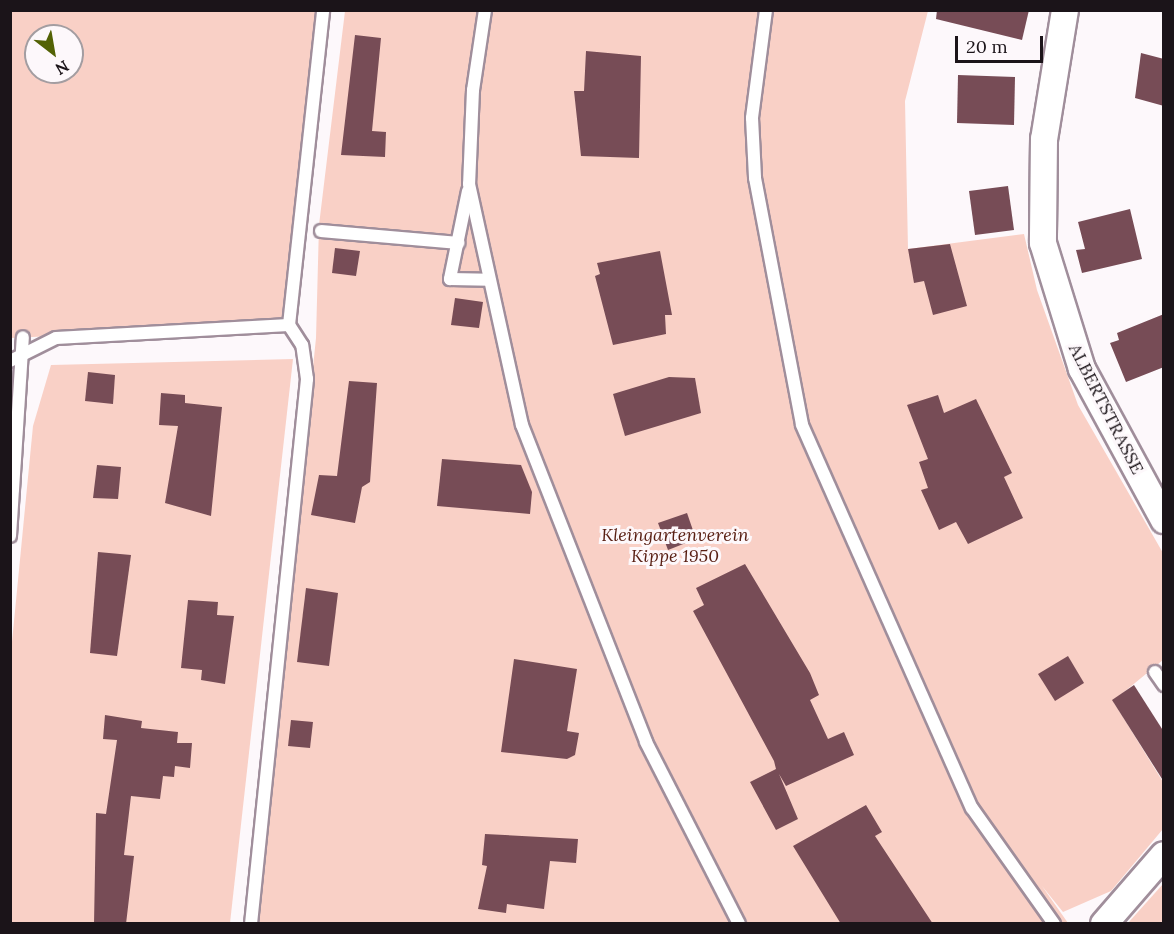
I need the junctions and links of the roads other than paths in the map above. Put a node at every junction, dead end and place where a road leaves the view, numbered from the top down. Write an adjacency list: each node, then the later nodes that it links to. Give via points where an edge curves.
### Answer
1 (323, 10): 9 (lane)
2 (485, 10): 5 (lane, via 474,90)
3 (766, 10): 19 (lane, via 752,118 755,178 802,425 972,808)
4 (1065, 10): 12 (street, ALBERTSTRASSE, via 1044,148 1043,243 1082,369)
5 (469, 184): 7 (lane); 8 (lane)
6 (321, 231): 7 (lane)
7 (458, 243): 8 (lane, via 450,279)
8 (489, 280): 18 (lane, via 522,425 590,605 655,761)
9 (289, 325): 11 (lane, via 56,339); 17 (lane, via 302,345 307,379)
10 (23, 337): 11 (lane)
11 (16, 358): 13 (lane)
12 (1164, 520)
13 (10, 536)
14 (1155, 672): 15 (lane)
15 (1164, 685)
16 (1164, 855): 20 (street)
17 (251, 924)
18 (739, 924)
19 (1054, 924)
20 (1104, 924)

